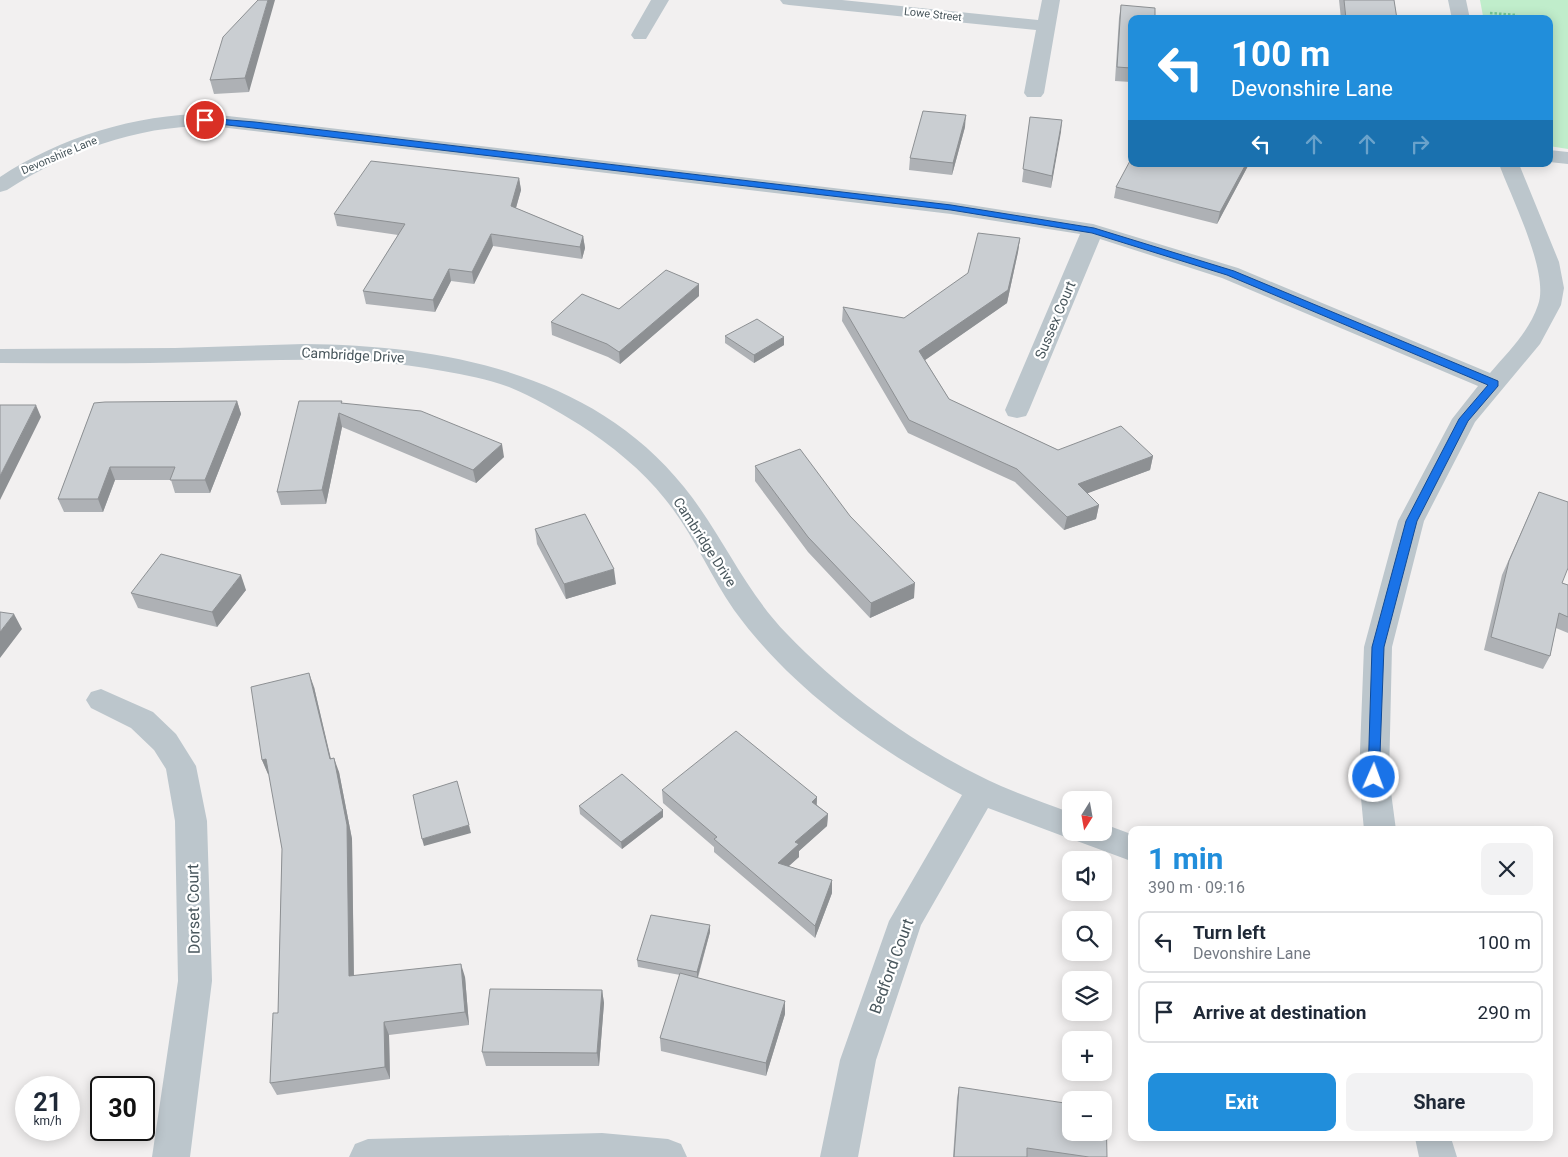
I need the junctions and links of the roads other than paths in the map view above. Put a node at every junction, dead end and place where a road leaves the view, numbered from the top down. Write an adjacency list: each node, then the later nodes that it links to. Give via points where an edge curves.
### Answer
1 (660, 0): 7 (street)
2 (789, 0): 6 (street, Lowe Street)
3 (1051, 0): 6 (street)
4 (1457, 0): 5 (street)
5 (1460, 15)
6 (1046, 26): 8 (street)
7 (640, 34)
8 (1034, 93)
9 (1553, 156): 10 (street)
10 (1568, 158)
11 (1510, 167): 15 (street, via 1548,262 1553,288 1550,305 1532,340)
12 (0, 186): 13 (street, Devonshire Lane, via 17,173 97,139 149,127 205,120 951,208)
13 (1094, 230): 15 (street, Devonshire Lane, via 1230,273); 16 (street, Sussex Court)
14 (0, 356): 18 (street, Cambridge Drive, via 375,353 478,371 526,385 602,426 655,470 688,511 722,570 753,613 807,671 857,712 934,764)
15 (1494, 384): 20 (street, via 1464,419 1411,521 1378,647 1374,777)
16 (1017, 410)
17 (101, 700): 24 (street, Dorset Court, via 142,720 165,742 181,766 191,821 195,981)
18 (981, 790): 19 (street, Cambridge Drive); 27 (street, Bedford Court, via 906,921 858,1060)
19 (1062, 822)
20 (1380, 826)
21 (1112, 841): 22 (street)
22 (1128, 847)
23 (1434, 1141): 28 (street)
24 (171, 1157)
25 (368, 1157): 26 (street, via 602,1150)
26 (668, 1157)
27 (839, 1157)
28 (1438, 1157)

